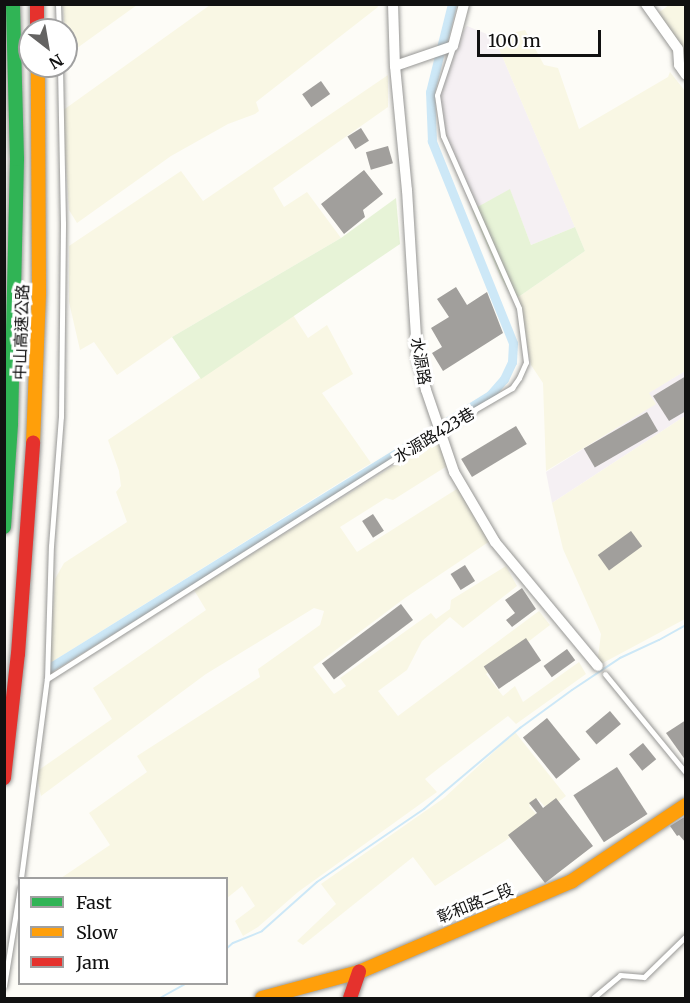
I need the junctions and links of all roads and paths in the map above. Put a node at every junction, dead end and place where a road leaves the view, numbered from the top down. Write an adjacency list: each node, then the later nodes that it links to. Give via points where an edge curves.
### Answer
1 (13, 4): 11 (main road, 中山高速公路, via 18,159 11,423)
2 (393, 4): 6 (street, 水源路)
3 (464, 4): 5 (street)
4 (646, 4): 7 (street, via 678,49 679,64)
5 (453, 45): 6 (street); 10 (lane, 水源路423巷, via 437,95 443,136 519,308 526,362 512,388)
6 (394, 66): 10 (street, 水源路, via 407,190 417,354)
7 (686, 75)
8 (38, 78): 15 (main road, 中山高速公路, via 35,414 18,654)
9 (60, 78): 13 (lane, via 61,417 51,546)
10 (438, 431): 12 (street, 水源路, via 454,472 495,542); 13 (lane, 水源路423巷)
11 (4, 527)
12 (601, 670): 14 (lane, 水源路)
13 (47, 680): 17 (lane)
14 (686, 773)
15 (4, 778)
16 (686, 805): 20 (main road, 彰和路二段, via 572,880)
17 (21, 877)
18 (18, 899): 21 (lane)
19 (686, 936): 22 (lane, via 644,977 620,975)
20 (358, 972): 23 (main road, 彰和路二段); 24 (main road)
21 (4, 986)
22 (593, 998)
23 (262, 999)
24 (350, 999)

